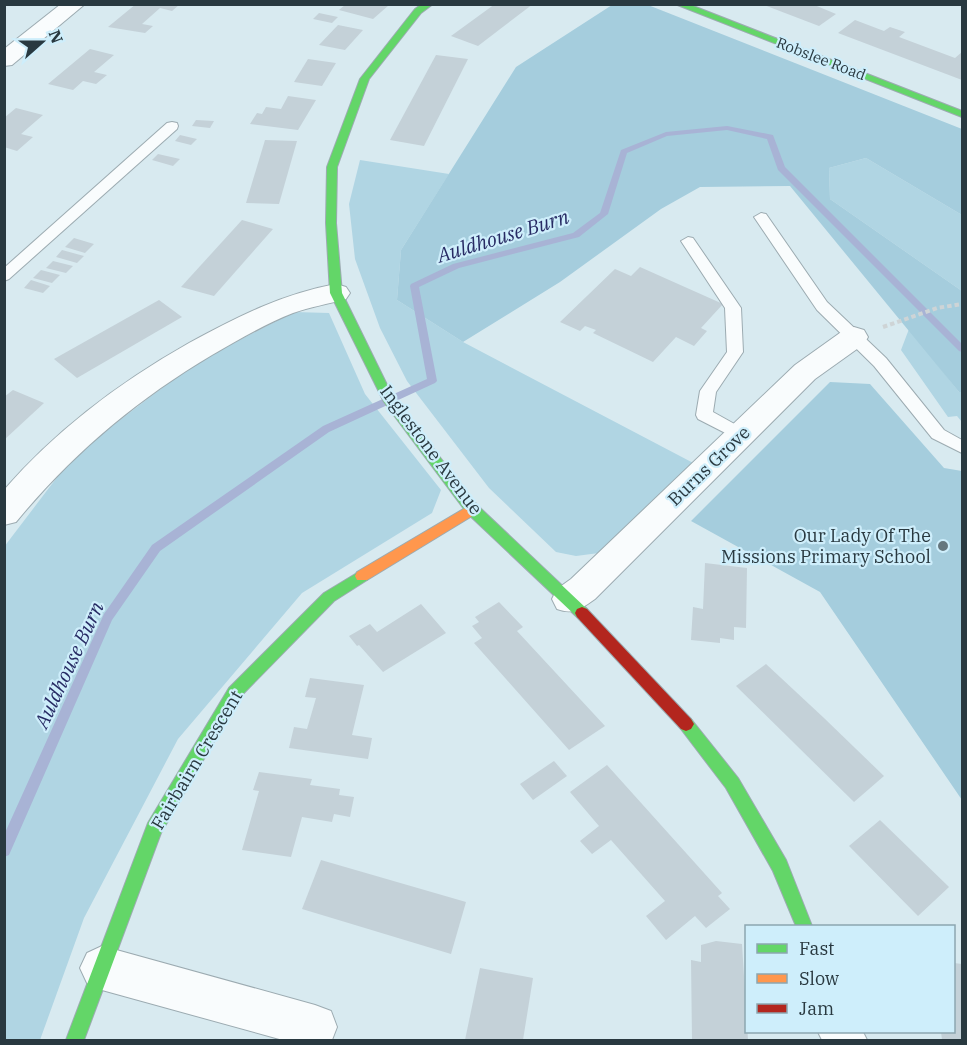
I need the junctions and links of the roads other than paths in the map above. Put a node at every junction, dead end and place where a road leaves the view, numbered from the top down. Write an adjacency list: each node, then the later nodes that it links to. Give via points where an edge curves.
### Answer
1 (75, 4): 4 (street)
2 (429, 4): 10 (street, Inglestone Avenue, via 418,11 365,79 332,167)
3 (679, 4): 5 (street, Robslee Road)
4 (4, 60)
5 (963, 114)
6 (171, 126): 9 (lane)
7 (761, 217): 11 (lane, via 822,306)
8 (688, 241): 12 (lane, via 734,308 735,352 708,391 704,415)
9 (4, 276)
10 (336, 293): 14 (street, Inglestone Avenue, via 388,399); 15 (street, via 290,304 244,323 154,376 60,451)
11 (854, 337): 12 (street, Burns Grove, via 805,372); 13 (lane, via 880,362 938,434)
12 (741, 435): 16 (street, Burns Grove)
13 (963, 447)
14 (472, 509): 16 (street, Inglestone Avenue); 18 (street, Fairbairn Crescent, via 329,597 234,693 154,829)
15 (4, 513)
16 (569, 599): 17 (street, Inglestone Avenue, via 684,722 732,783 780,866)
17 (803, 925)
18 (102, 968): 19 (street); 20 (street, Fairbairn Crescent)
19 (315, 1027)
20 (75, 1041)

